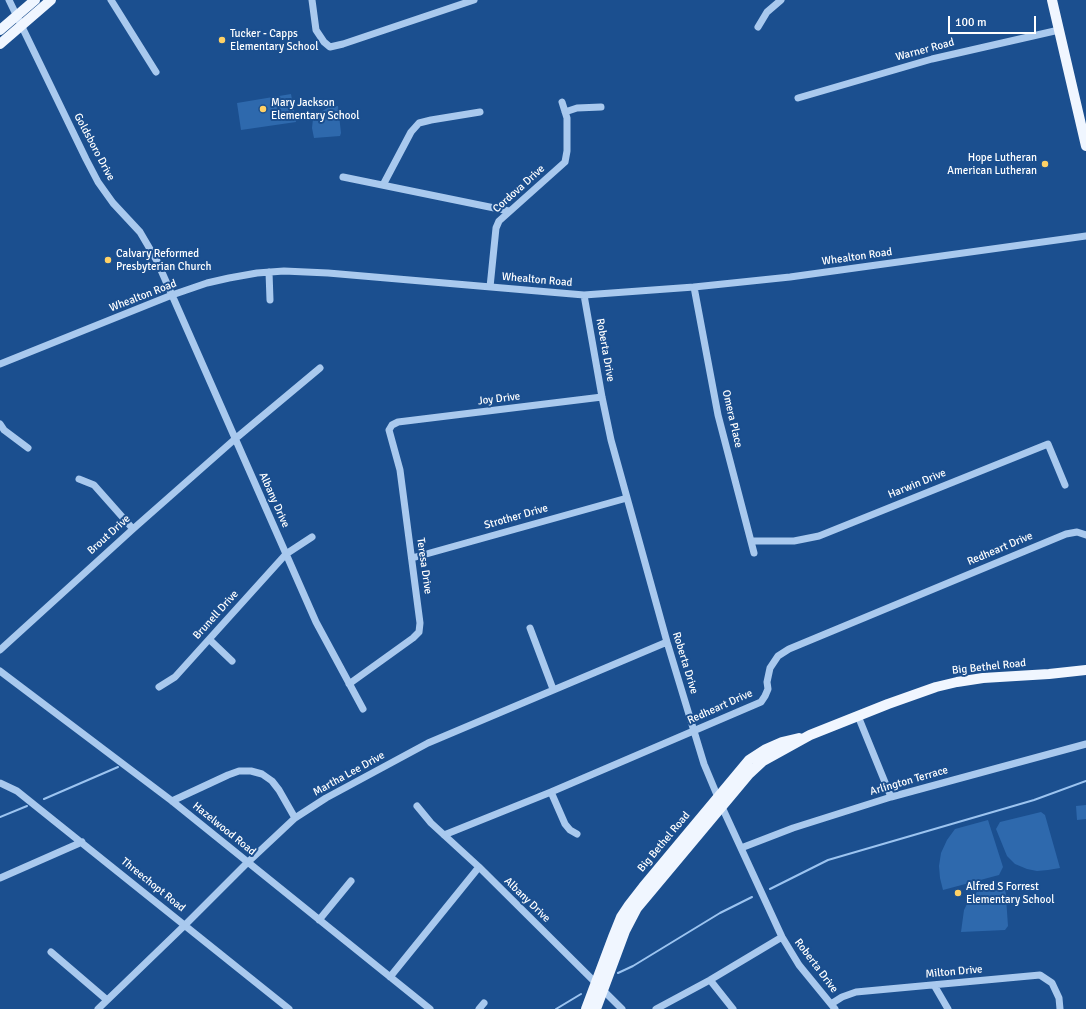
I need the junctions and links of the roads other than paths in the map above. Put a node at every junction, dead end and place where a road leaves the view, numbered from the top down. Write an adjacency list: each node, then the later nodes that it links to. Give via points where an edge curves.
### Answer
1 (9, 0): 9 (street, Goldsboro Drive)
2 (35, 0): 9 (main road)
3 (51, 0): 10 (main road)
4 (111, 0): 15 (street)
5 (312, 0): 6 (street, via 316,30 330,47)
6 (474, 0)
7 (781, 0): 11 (street, via 766,12)
8 (1052, 0): 13 (main road)
9 (17, 15): 10 (street, Goldsboro Drive); 12 (main road)
10 (22, 25): 14 (main road); 30 (street, Goldsboro Drive, via 98,182 150,246)
11 (758, 27)
12 (0, 30)
13 (1059, 30): 16 (street, Warner Road, via 932,59); 19 (main road)
14 (0, 44)
15 (156, 72)
16 (798, 98)
17 (562, 102): 21 (street, Cordova Drive)
18 (601, 107): 21 (street, via 577,108)
19 (1082, 111): 22 (main road)
20 (480, 112): 24 (street, via 419,123 411,132)
21 (565, 112): 25 (street, Cordova Drive, via 567,151 564,162)
22 (1086, 146)
23 (343, 177): 24 (street)
24 (383, 184): 25 (street)
25 (509, 211): 28 (street, Cordova Drive, via 496,228)
26 (1086, 236): 29 (street, Whealton Road)
27 (269, 272): 28 (street, Whealton Road, via 328,273); 30 (street, Whealton Road, via 229,278); 32 (street)
28 (490, 287): 31 (street, Whealton Road)
29 (694, 288): 31 (street, Whealton Road); 46 (street, Omera Place, via 718,415)
30 (172, 295): 33 (street, Whealton Road); 38 (street, Albany Drive)
31 (584, 295): 35 (street, Roberta Drive)
32 (270, 300)
33 (0, 364)
34 (320, 368): 38 (street, Brout Drive)
35 (602, 398): 36 (street, Joy Drive); 42 (street, Roberta Drive)
36 (398, 422): 49 (street, Teresa Drive, via 389,430 400,470)
37 (0, 424): 39 (street)
38 (235, 439): 43 (street, Brout Drive); 47 (street, Albany Drive)
39 (28, 448)
40 (80, 479): 43 (street, via 94,485)
41 (1064, 485): 46 (street, Harwin Drive, via 1048,444 819,536 794,541)
42 (627, 498): 49 (street, Strother Drive); 52 (street, Roberta Drive)
43 (132, 529): 53 (street, Brout Drive)
44 (1086, 535): 62 (street, Redheart Drive, via 1077,532 1066,534 789,649 778,656 770,668 768,689 761,702)
45 (312, 537): 47 (street, Brunell Drive)
46 (751, 541): 48 (street, Omera Place)
47 (286, 554): 51 (street, Brunell Drive); 57 (street, Albany Drive, via 316,622)
48 (754, 554)
49 (412, 558): 57 (street, Teresa Drive, via 419,632)
50 (530, 628): 59 (street)
51 (210, 640): 54 (street); 58 (street, Brunell Drive, via 176,677)
52 (667, 642): 59 (street, Martha Lee Drive); 62 (street, Roberta Drive)
53 (0, 650)
54 (232, 661)
55 (1085, 669): 61 (main road, Big Bethel Road, via 957,682 918,693)
56 (0, 671): 69 (street, Hazelwood Road)
57 (349, 684): 60 (street, Albany Drive)
58 (159, 686)
59 (553, 689): 72 (street, Martha Lee Drive, via 428,743 326,798)
60 (363, 709)
61 (858, 716): 63 (main road, Big Bethel Road); 68 (street)
62 (694, 731): 66 (street, Redheart Drive); 67 (street, Roberta Drive)
63 (810, 735): 67 (main road, Big Bethel Road, via 782,742 754,756); 71 (main road, Big Bethel Road, via 759,764)
64 (1086, 744): 68 (street, Arlington Terrace)
65 (0, 783): 75 (street, Threechopt Road, via 17,791)
66 (551, 792): 73 (street, via 565,824); 74 (street, Redheart Drive)
67 (717, 797): 71 (street, Roberta Drive); 81 (main road, Big Bethel Road)
68 (891, 797): 76 (street, Arlington Terrace, via 793,828)
69 (172, 801): 72 (street, via 228,775 239,771 251,772 262,774 272,781); 77 (street, Hazelwood Road)
70 (417, 806): 74 (street, Albany Drive)
71 (722, 807): 76 (street, Roberta Drive); 81 (main road, Big Bethel Road)
72 (295, 818): 77 (street, Martha Lee Drive)
73 (577, 834)
74 (444, 835): 78 (street, Albany Drive)
75 (82, 842): 79 (street); 83 (street, Threechopt Road)
76 (741, 848): 84 (street, Roberta Drive)
77 (247, 863): 82 (street, Hazelwood Road); 83 (street, Martha Lee Drive)
78 (479, 867): 86 (street); 88 (street, Albany Drive)
79 (0, 878)
80 (351, 881): 82 (street)
81 (646, 890): 88 (main road, Big Bethel Road)
82 (319, 920): 86 (street, Hazelwood Road)
83 (185, 925): 90 (street, Martha Lee Drive); 94 (street, Threechopt Road)
84 (782, 937): 87 (street); 92 (street, Roberta Drive, via 798,965)
85 (51, 952): 90 (street)
86 (390, 977): 95 (street, Hazelwood Road)
87 (710, 980): 100 (street); 101 (street)
88 (600, 986): 97 (main road, Big Bethel Road); 98 (main road, Big Bethel Road); 99 (street, Albany Drive)
89 (934, 986): 92 (street, Milton Drive, via 856,992 842,997); 102 (street); 103 (street, Milton Drive, via 1040,975 1052,983 1059,998)
90 (107, 1000): 93 (street, Martha Lee Drive)
91 (484, 1002): 96 (street)
92 (833, 1006)
93 (98, 1009)
94 (289, 1009)
95 (430, 1009)
96 (479, 1009)
97 (586, 1009)
98 (596, 1009)
99 (622, 1009)
100 (656, 1009)
101 (733, 1009)
102 (948, 1009)
103 (1060, 1009)

